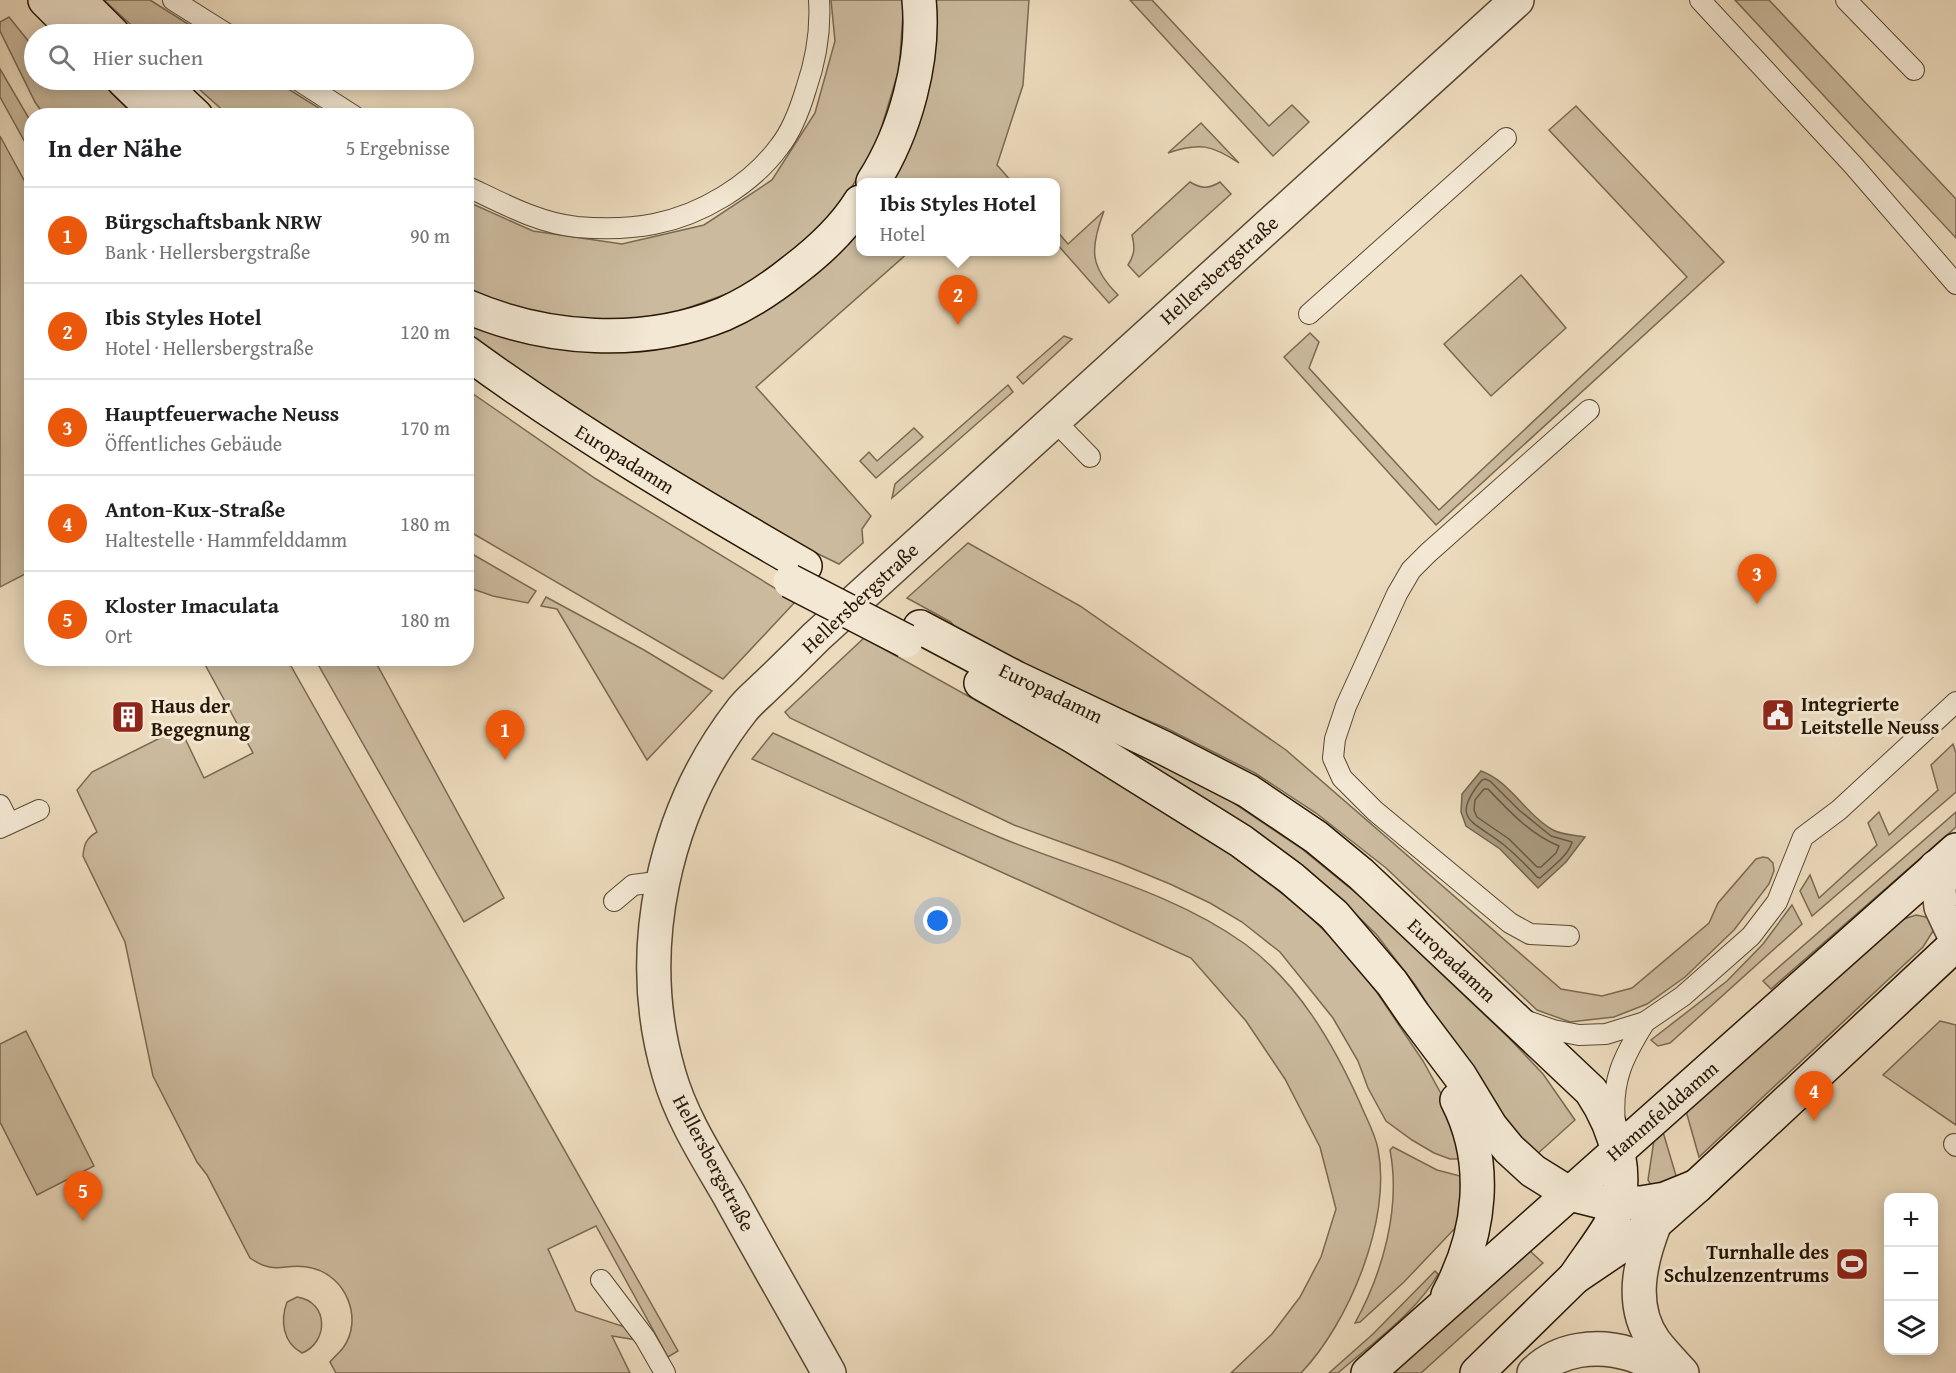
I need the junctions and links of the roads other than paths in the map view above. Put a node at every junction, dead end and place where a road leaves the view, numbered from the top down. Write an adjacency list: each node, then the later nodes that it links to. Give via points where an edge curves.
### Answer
1 (45, 0): 9 (main road)
2 (79, 0): 10 (main road)
3 (173, 0): 11 (lane)
4 (819, 0): 21 (lane, via 819,41 799,110 781,145 758,172 725,195 655,224 616,229 574,227 531,216)
5 (919, 0): 20 (main road, via 917,58 907,110)
6 (1517, 0): 29 (main road, Hellersbergstraße)
7 (1700, 0): 23 (lane, via 1853,165)
8 (1846, 0): 12 (lane)
9 (69, 24)
10 (103, 24)
11 (211, 24)
12 (1914, 70)
13 (133, 90): 16 (main road)
14 (169, 90): 17 (main road)
15 (314, 90): 18 (lane)
16 (152, 108)
17 (188, 108)
18 (342, 108)
19 (1506, 138): 25 (lane)
20 (876, 178)
21 (474, 190)
22 (856, 208): 24 (main road, via 819,251 770,288 724,314 669,330 610,337 517,325)
23 (1956, 284)
24 (474, 309)
25 (1309, 314)
26 (474, 358): 31 (main road, Europadamm)
27 (474, 380): 31 (main road, Europadamm, via 607,471)
28 (1589, 410): 40 (lane, via 1411,570 1346,706 1332,758 1342,778 1375,811 1510,923 1530,934)
29 (1054, 420): 30 (lane); 38 (main road, Hellersbergstraße, via 743,708 713,752 688,800)
30 (1090, 457)
31 (797, 573): 32 (main road, Europadamm)
32 (913, 634): 43 (main road, Europadamm, via 993,689 1241,841 1291,878 1334,915 1368,952); 44 (main road, Europadamm, via 1016,678 1248,791 1316,837 1361,874)
33 (1956, 702): 45 (lane, via 1839,810 1803,837 1777,902 1751,936 1683,996)
34 (0, 805): 36 (lane)
35 (39, 810): 36 (lane)
36 (4, 825)
37 (1949, 863): 41 (main road, via 1941,907); 47 (main road, Hammfelddamm)
38 (664, 881): 39 (lane, via 633,885); 57 (main road, Hellersbergstraße, via 657,908 653,967 657,1021 669,1075 692,1130)
39 (614, 901)
40 (1569, 936)
41 (1956, 939)
42 (1956, 944): 49 (main road)
43 (1414, 1015): 50 (main road, Europadamm, via 1509,1149 1533,1171); 55 (main road, Europadamm, via 1468,1122 1477,1172 1467,1256)
44 (1512, 1016): 45 (lane, via 1579,1035 1606,1034); 46 (main road, Europadamm)
45 (1645, 1022): 46 (lane)
46 (1602, 1097): 47 (main road, via 1631,1108); 48 (main road, Europadamm)
47 (1673, 1099): 48 (main road, Hammfelddamm)
48 (1618, 1149): 50 (main road, Hammfelddamm); 51 (main road, Europadamm)
49 (1697, 1186): 51 (main road, Europadamm, via 1665,1199); 52 (main road)
50 (1570, 1194): 51 (main road, Europadamm); 55 (main road, Hammfelddamm)
51 (1618, 1204): 53 (main road, Europadamm, via 1609,1226)
52 (1655, 1223): 53 (main road); 62 (main road, via 1641,1262 1640,1299 1654,1340)
53 (1575, 1277): 59 (main road)
54 (601, 1280): 56 (lane, via 645,1338)
55 (1442, 1307): 58 (main road, Hammfelddamm)
56 (664, 1373)
57 (829, 1373)
58 (1368, 1373)
59 (1477, 1373)
60 (1534, 1373): 61 (main road, via 1560,1355 1606,1349 1631,1354)
61 (1672, 1373)
62 (1682, 1373)

